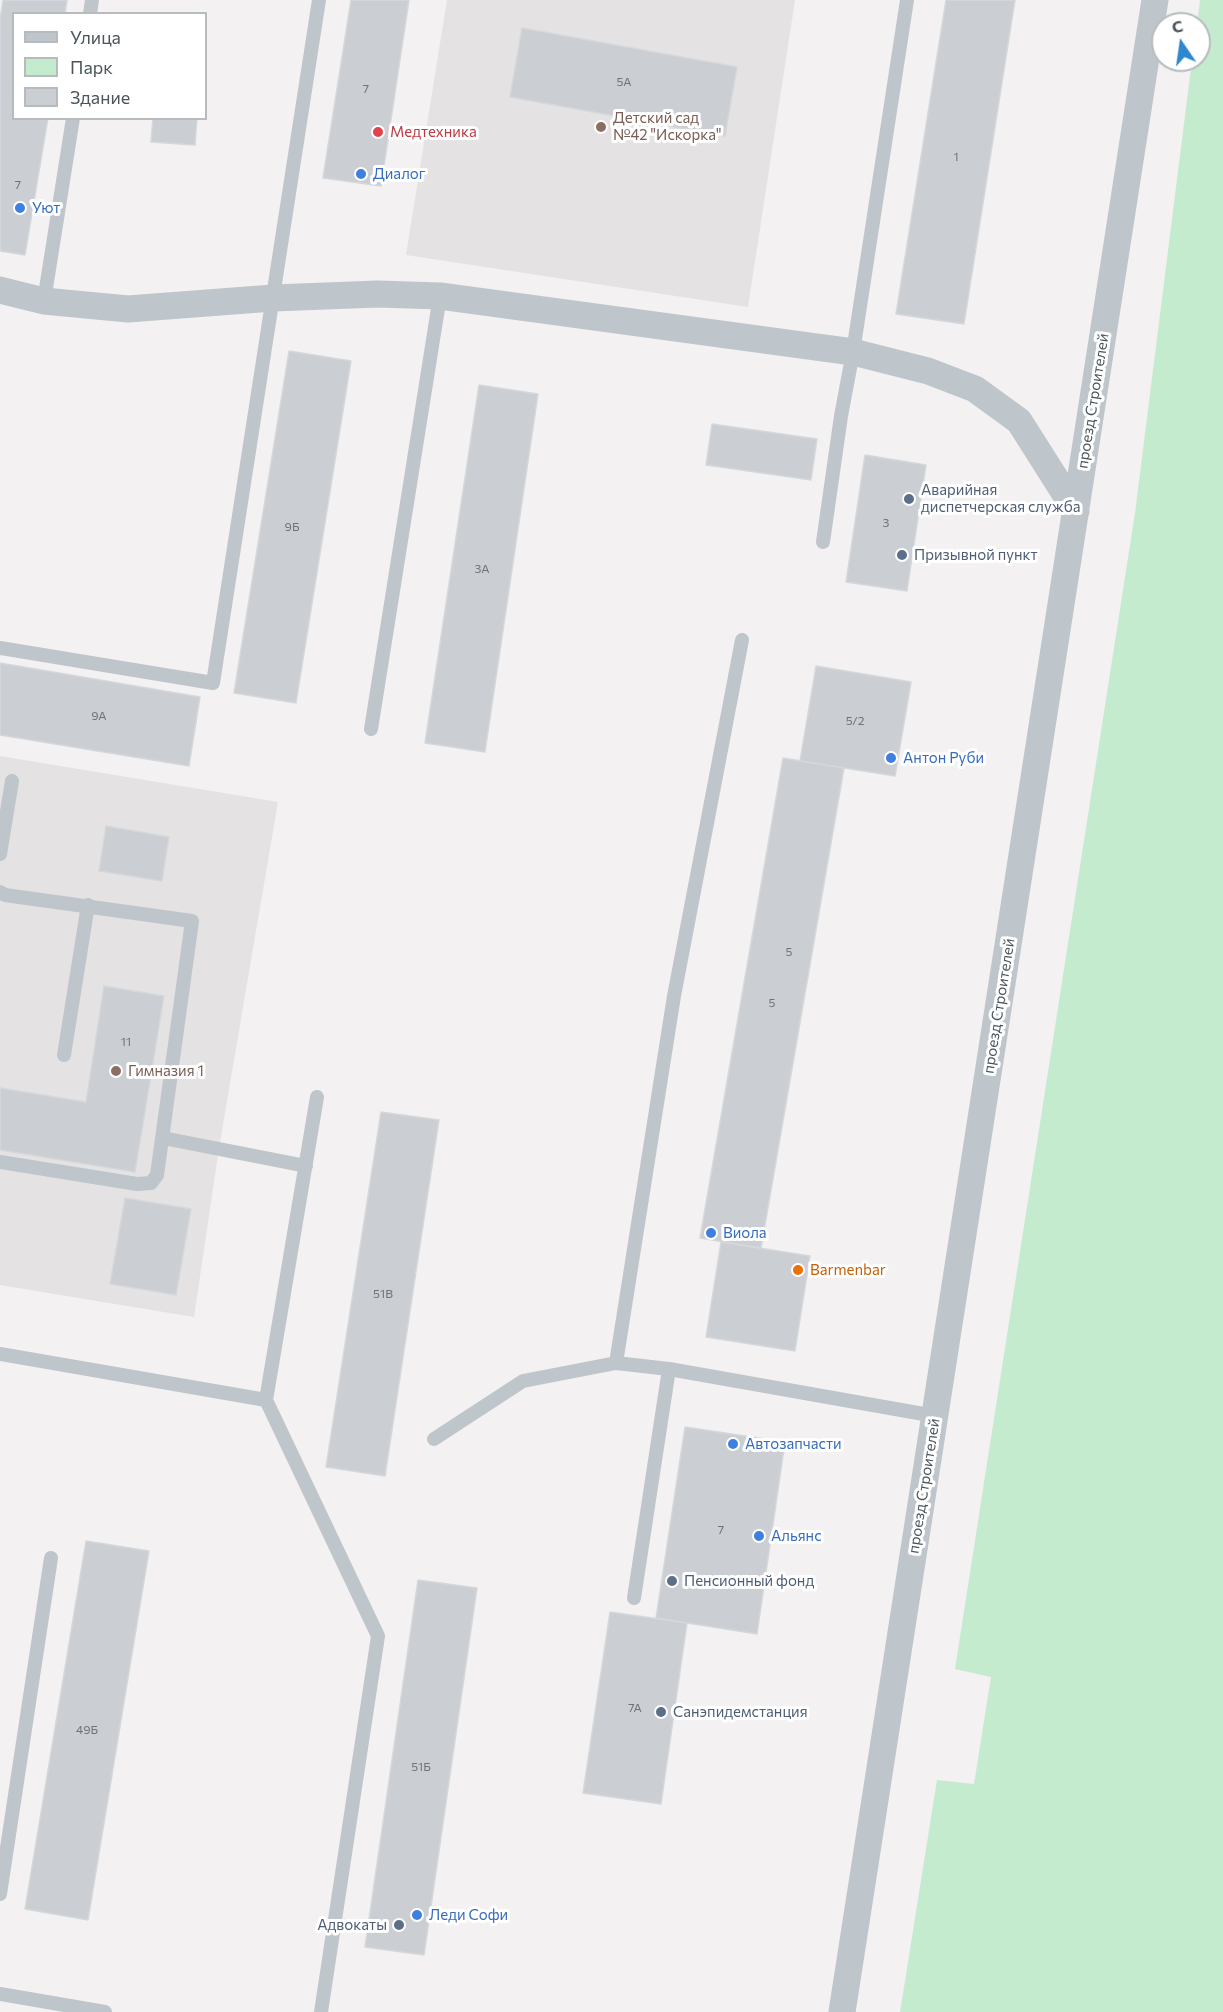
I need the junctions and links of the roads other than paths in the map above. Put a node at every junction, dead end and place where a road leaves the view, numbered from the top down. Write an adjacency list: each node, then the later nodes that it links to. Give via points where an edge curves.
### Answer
1 (319, 0): 7 (lane)
2 (907, 0): 9 (lane)
3 (1155, 0): 10 (street, проезд Строителей)
4 (73, 120): 8 (lane)
5 (0, 290): 8 (street)
6 (440, 296): 7 (street); 9 (street); 14 (lane)
7 (273, 298): 8 (street, via 128,309); 13 (lane, via 213,683)
8 (44, 301)
9 (853, 352): 10 (street, via 928,371 975,389 1019,421); 11 (lane)
10 (1076, 511): 28 (street, проезд Строителей)
11 (823, 542)
12 (742, 640): 25 (lane, via 674,996)
13 (0, 648)
14 (371, 729)
15 (12, 781): 16 (lane)
16 (0, 854)
17 (0, 892): 18 (lane)
18 (88, 905): 19 (lane); 21 (lane, via 192,921)
19 (64, 1055)
20 (317, 1097): 23 (lane)
21 (163, 1138): 22 (lane, via 157,1176 151,1183); 23 (lane)
22 (0, 1162)
23 (306, 1166): 27 (lane)
24 (0, 1354): 27 (lane)
25 (615, 1363): 26 (lane); 29 (lane, via 523,1381)
26 (669, 1370): 28 (lane); 31 (lane)
27 (266, 1401): 35 (lane, via 378,1636)
28 (935, 1416): 36 (street, проезд Строителей)
29 (434, 1439)
30 (51, 1558): 32 (lane)
31 (634, 1598)
32 (0, 1894)
33 (0, 1994): 34 (lane)
34 (105, 2012)
35 (321, 2012)
36 (842, 2012)

